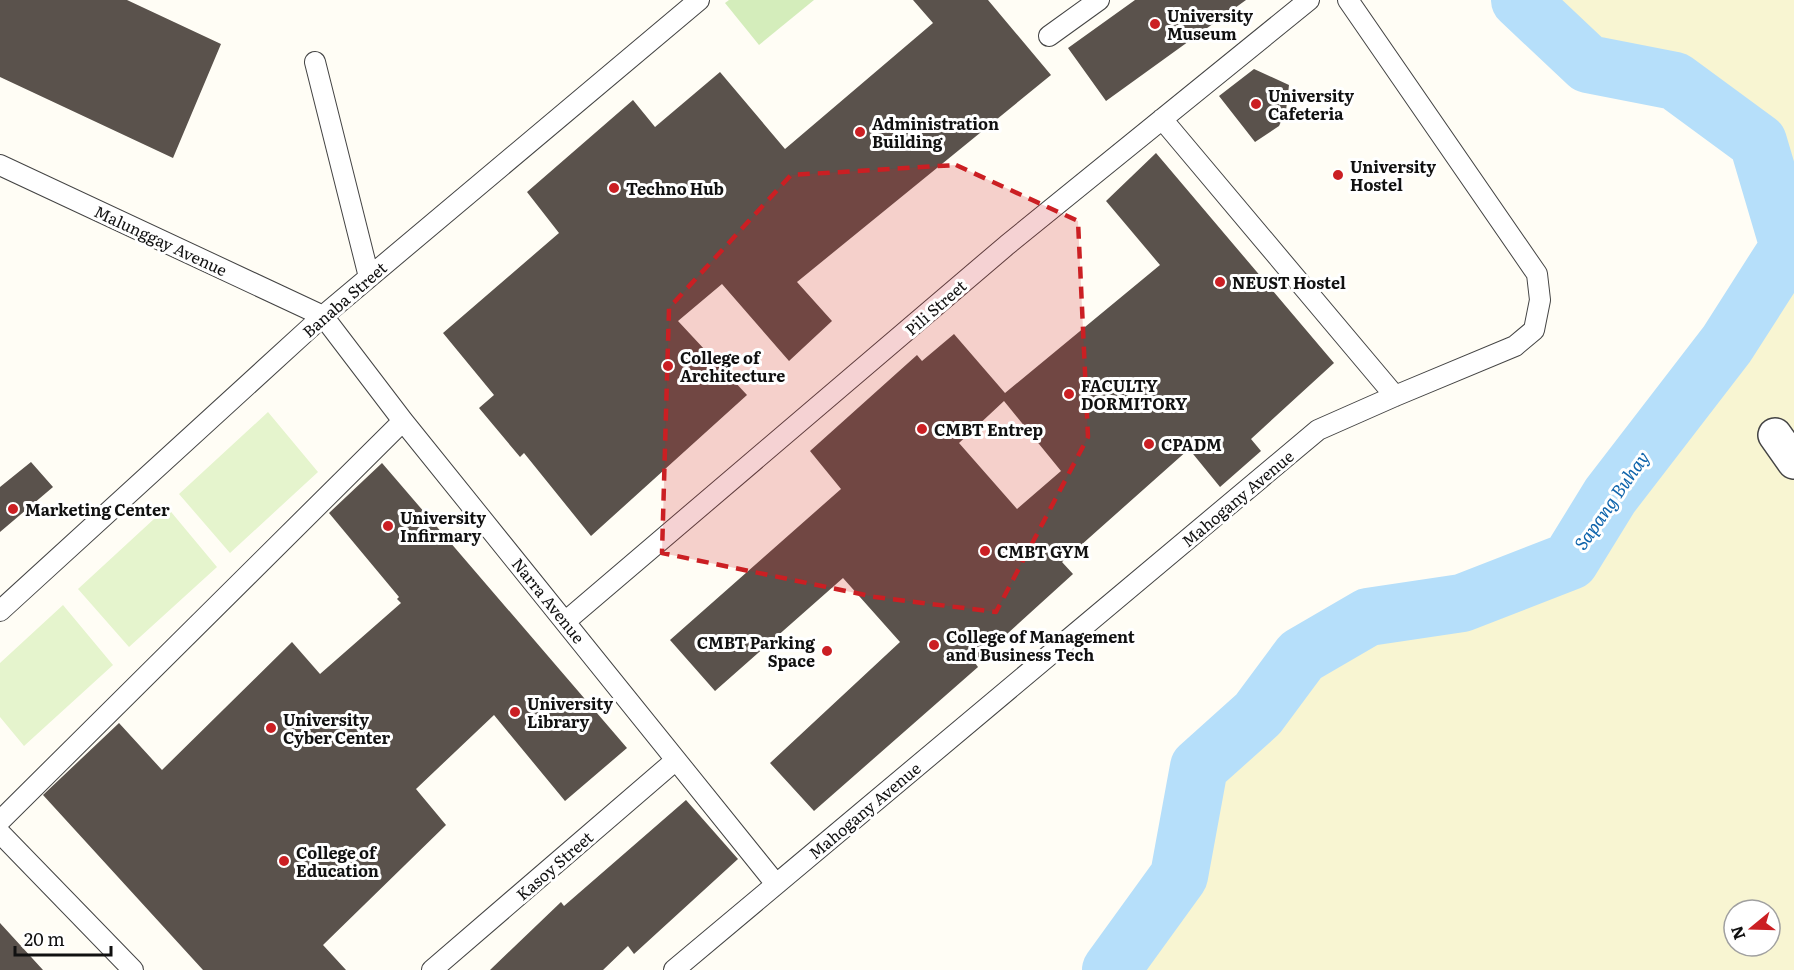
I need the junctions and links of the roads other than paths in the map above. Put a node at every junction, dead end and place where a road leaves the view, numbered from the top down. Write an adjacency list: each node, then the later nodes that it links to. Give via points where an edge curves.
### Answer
1 (699, 0): 9 (lane, Banaba Street)
2 (1099, 0): 5 (lane)
3 (1309, 0): 7 (lane, Pili Street)
4 (1348, 0): 11 (lane, Mahogany Avenue, via 1537,274 1540,300 1534,330 1515,346)
5 (1050, 36)
6 (315, 62): 9 (lane)
7 (1162, 119): 11 (lane); 16 (lane, Pili Street, via 1007,245)
8 (0, 165): 10 (lane, Malunggay Avenue)
9 (369, 277): 10 (lane, Banaba Street)
10 (323, 316): 12 (lane, Narra Avenue); 15 (lane, Banaba Street)
11 (1395, 396): 20 (lane, Mahogany Avenue, via 1318,429)
12 (403, 421): 16 (lane, Narra Avenue); 18 (lane)
13 (1775, 435): 14 (street)
14 (1794, 462)
15 (0, 611)
16 (566, 621): 17 (lane, Narra Avenue)
17 (676, 760): 20 (lane, Narra Avenue); 22 (lane, Kasoy Street)
18 (0, 821)
19 (0, 833): 21 (lane)
20 (776, 884): 23 (lane, Mahogany Avenue)
21 (133, 970)
22 (432, 970)
23 (674, 970)

